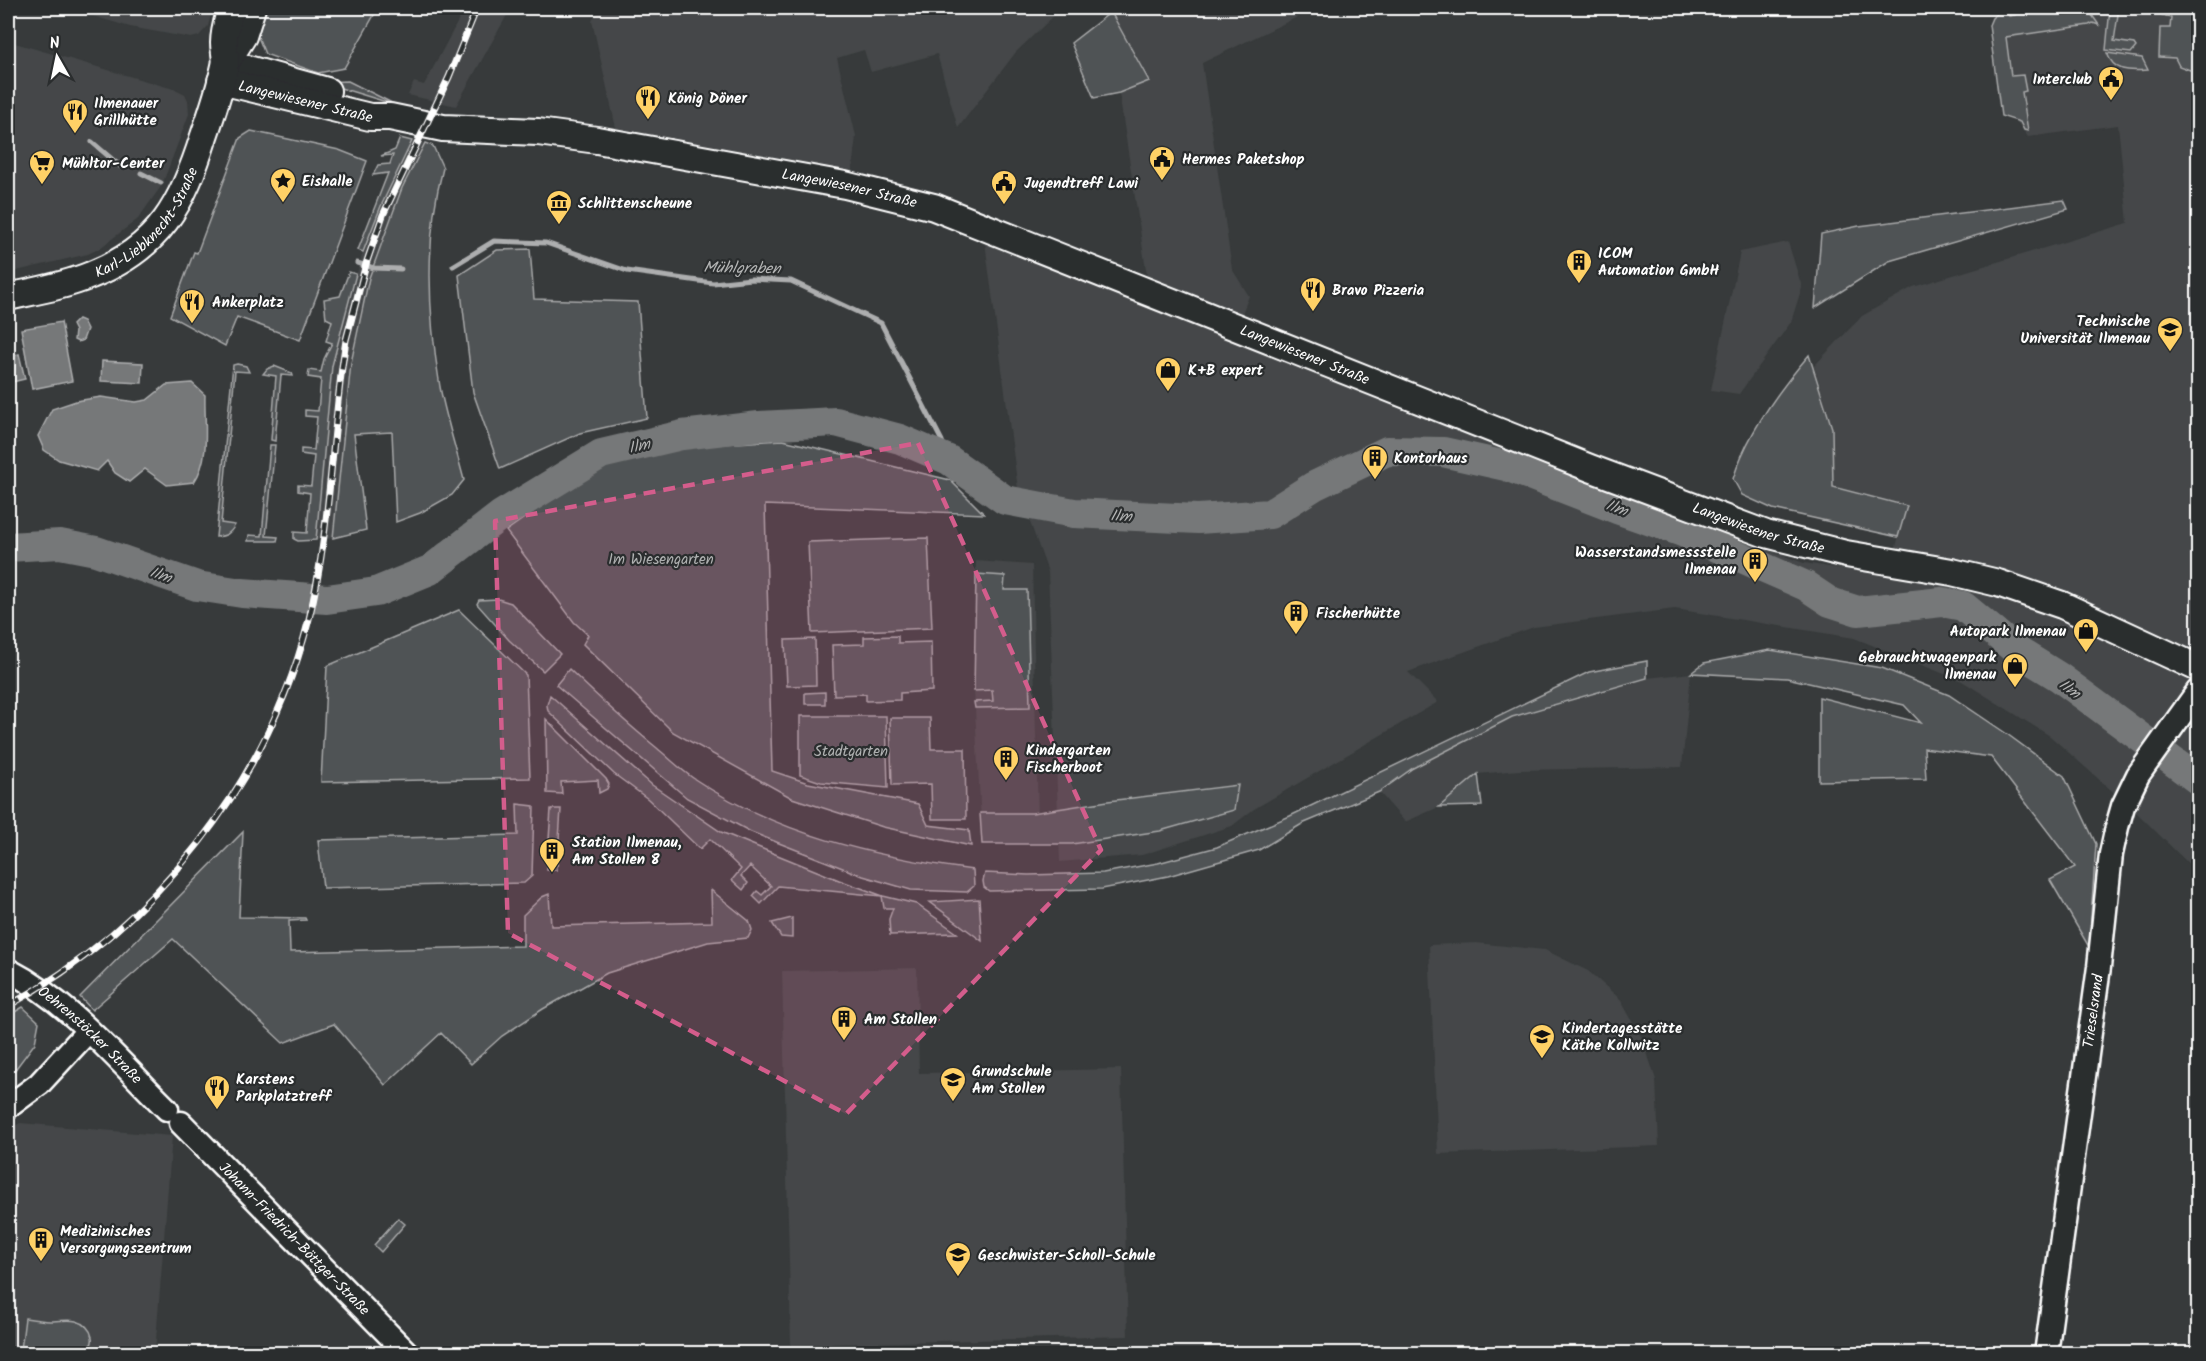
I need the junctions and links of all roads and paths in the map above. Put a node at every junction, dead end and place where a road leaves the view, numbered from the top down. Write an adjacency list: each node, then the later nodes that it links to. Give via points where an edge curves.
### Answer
1 (231, 8): 3 (main road, via 225,31)
2 (252, 8): 3 (main road, via 243,36)
3 (223, 72): 4 (main road, Karl-Liebknecht-Straße, via 186,187 155,234 128,255 91,275); 5 (main road, Langewiesener Straße, via 372,104 390,117 443,128 538,132 597,140 845,185 934,207 1766,534 1846,554 1998,583 2062,605)
4 (8, 297)
5 (2199, 668)
6 (2199, 692): 12 (street, Trieselsrand, via 2138,775 2123,806 2113,841)
7 (8, 970): 8 (street, Oehrenstöcker Straße, via 61,1004)
8 (88, 1031): 9 (street, via 39,1084); 10 (street, Oehrenstöcker Straße)
9 (8, 1107)
10 (174, 1116): 11 (street, Johann-Friedrich-Böttger-Straße)
11 (408, 1353)
12 (2046, 1353)

